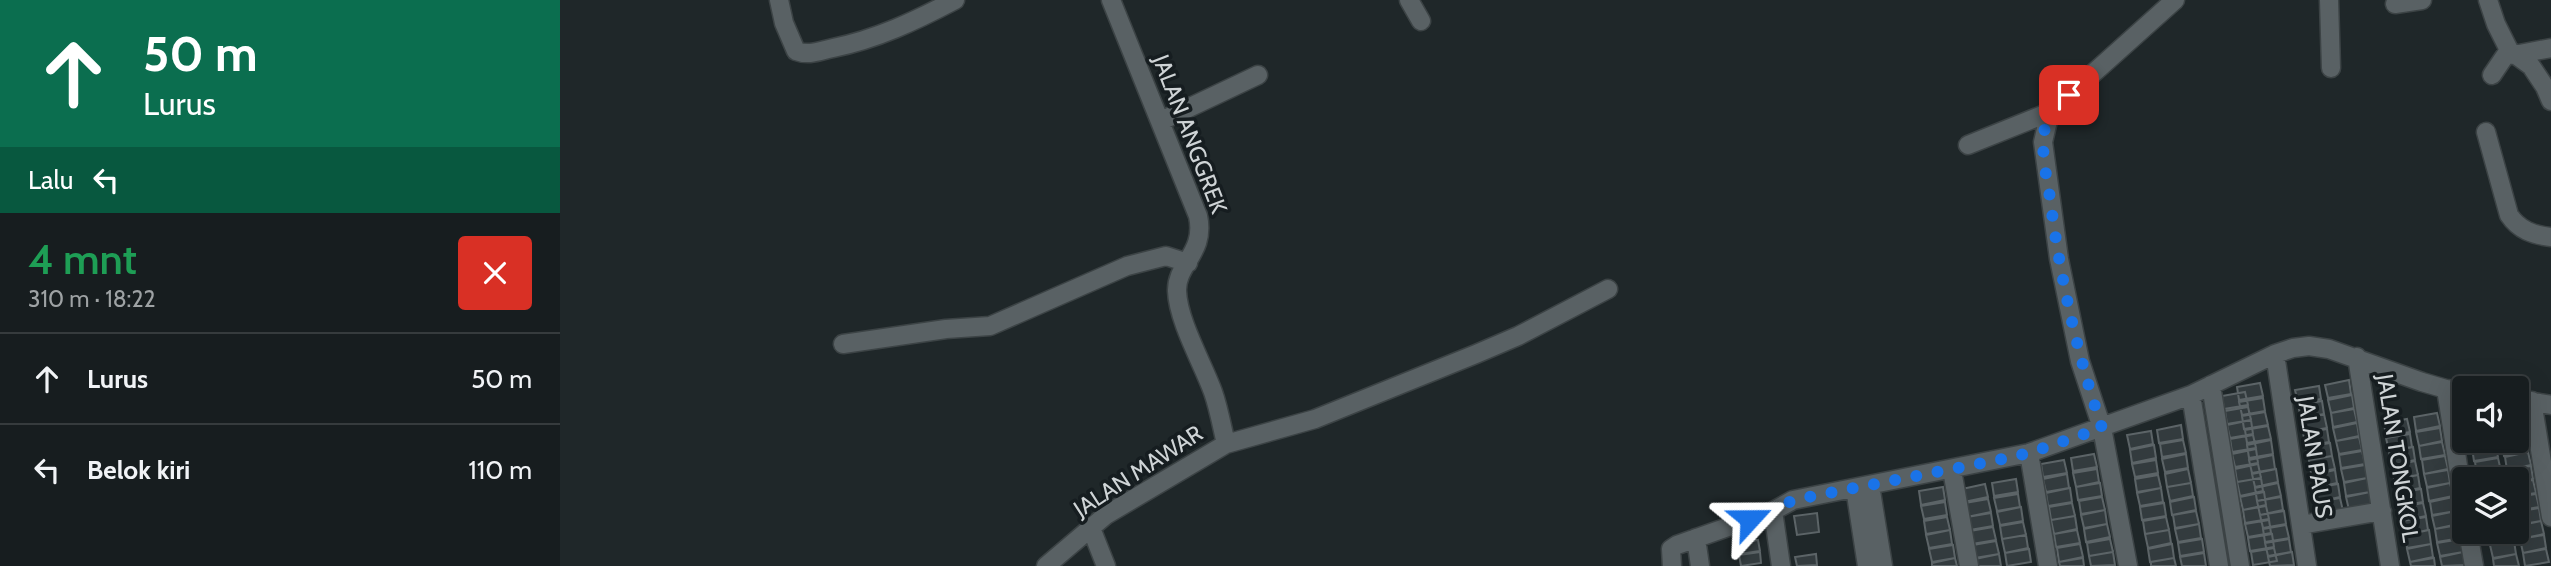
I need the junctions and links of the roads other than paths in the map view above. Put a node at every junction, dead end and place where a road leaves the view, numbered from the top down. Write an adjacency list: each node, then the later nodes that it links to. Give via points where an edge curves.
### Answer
1 (779, 0): 2 (street, via 796,51 806,54 865,41)
2 (955, 0)
3 (1111, 0): 18 (street, JALAN ANGGREK)
4 (1409, 0): 10 (street)
5 (2175, 0): 17 (street)
6 (2329, 0): 13 (street)
7 (2422, 0): 9 (street)
8 (2488, 0): 12 (street)
9 (2395, 4)
10 (1421, 21)
11 (2551, 48): 12 (street)
12 (2512, 53): 15 (street); 16 (street, via 2539,75)
13 (2331, 68)
14 (1258, 75): 18 (street)
15 (2492, 75)
16 (2551, 101)
17 (2050, 112): 20 (street); 33 (street, via 2043,142 2059,259 2080,361)
18 (1161, 121): 22 (street, JALAN ANGGREK, via 1201,229)
19 (2486, 132): 21 (street, via 2509,215 2525,230)
20 (1968, 145)
21 (2551, 237)
22 (1188, 263): 24 (street, via 1166,256 1126,266 990,326); 34 (street, JALAN ANGGREK, via 1177,290)
23 (1608, 289): 34 (street, JALAN MAWAR, via 1518,336 1343,408)
24 (843, 344)
25 (2275, 354): 26 (street, via 2309,346); 27 (street); 41 (street, JALAN PAUS)
26 (2357, 357): 28 (street); 39 (street, JALAN TONGKOL)
27 (2211, 385): 29 (street); 56 (street)
28 (2452, 389)
29 (2191, 395): 33 (street); 55 (street)
30 (2529, 401): 31 (street)
31 (2551, 405)
32 (2529, 422): 40 (street)
33 (2102, 428): 35 (street); 54 (street)
34 (1226, 444): 42 (street, JALAN MAWAR)
35 (2029, 453): 36 (street); 53 (street)
36 (1952, 470): 37 (street); 52 (street)
37 (1863, 486): 38 (street, via 1793,500); 50 (street); 51 (street)
38 (1773, 511): 43 (street); 49 (street)
39 (2382, 511): 41 (street); 58 (street, JALAN TONGKOL)
40 (2551, 517)
41 (2301, 525): 57 (street, JALAN PAUS)
42 (1091, 528): 45 (street, JALAN MAWAR); 46 (street)
43 (1696, 538): 47 (street, via 1671,549); 48 (street)
44 (2470, 544): 59 (street)
45 (1045, 566)
46 (1106, 566)
47 (1672, 566)
48 (1700, 566)
49 (1781, 566)
50 (1867, 566)
51 (1882, 566)
52 (1969, 566)
53 (2048, 566)
54 (2128, 566)
55 (2219, 566)
56 (2240, 566)
57 (2307, 566)
58 (2390, 566)
59 (2474, 566)

